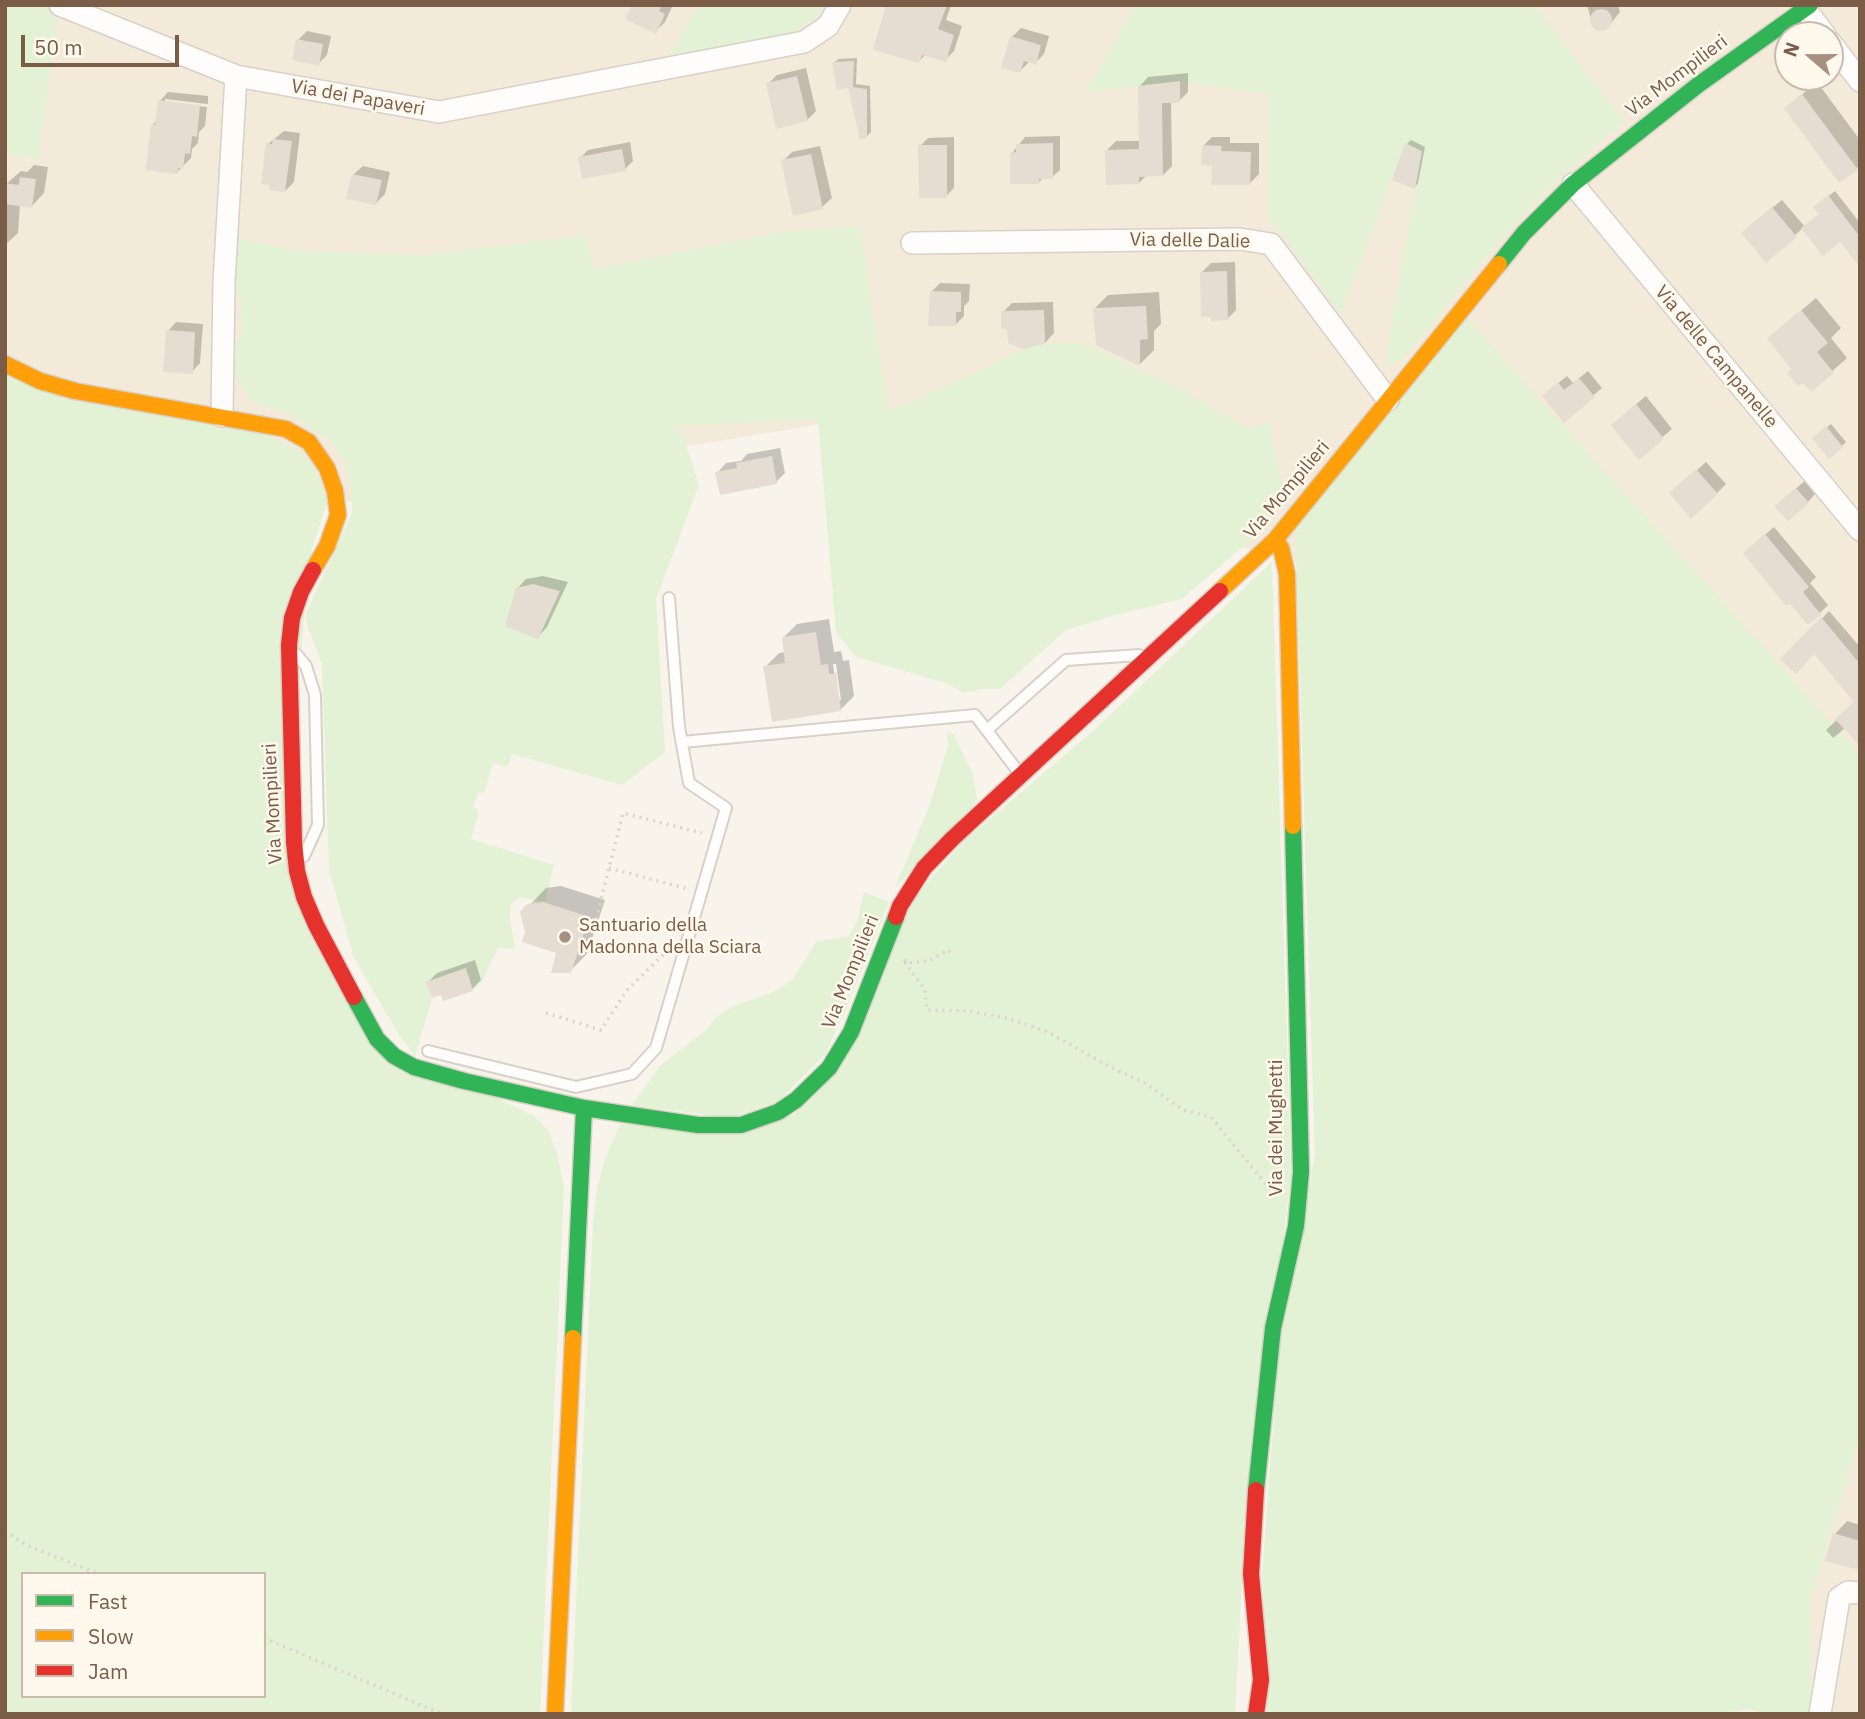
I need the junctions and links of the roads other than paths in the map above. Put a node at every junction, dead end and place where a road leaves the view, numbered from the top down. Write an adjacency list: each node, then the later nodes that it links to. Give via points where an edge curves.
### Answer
1 (60, 5): 5 (street, Via dei Papaveri)
2 (840, 5): 5 (street, Via dei Papaveri, via 828,26 804,43 439,112)
3 (1808, 7): 7 (street, Via Mompilieri, via 1698,85)
4 (1844, 60): 6 (street)
5 (236, 76): 11 (street, via 224,282)
6 (1860, 81)
7 (1573, 184): 10 (street, Via Mompilieri, via 1524,233); 12 (street, Via delle Campanelle)
8 (912, 243): 10 (street, Via delle Dalie, via 1240,239 1271,243)
9 (5, 364): 11 (street, Via Mompilieri, via 75,391)
10 (1388, 400): 13 (street, Via Mompilieri)
11 (222, 416): 15 (street, Via Mompilieri, via 286,429 309,442 327,468 335,491 338,515 327,546 301,592)
12 (1860, 530)
13 (1275, 540): 16 (street, Via Mompilieri); 25 (street, Via dei Mughetti, via 1287,574 1301,1172 1296,1226 1273,1328 1256,1491 1251,1574 1261,1680)
14 (670, 598): 18 (lane)
15 (289, 645): 20 (street, Via Mompilieri); 20 (lane, via 306,666 315,695 318,825)
16 (1153, 654): 17 (lane, via 1066,660); 19 (street, Via Mompilieri)
17 (987, 730): 18 (lane, via 975,715); 19 (lane)
18 (682, 742): 21 (lane, via 689,783 726,808 656,1048 632,1074 576,1087)
19 (1022, 776): 22 (street, Via Mompilieri, via 924,868 900,906 842,1049 796,1100 761,1120 719,1127)
20 (297, 871): 22 (street, Via Mompilieri, via 322,936 377,1039 394,1056 414,1067 464,1081)
21 (428, 1051)
22 (584, 1108): 24 (street)
23 (1860, 1593): 26 (street, via 1848,1592 1839,1598)
24 (555, 1714)
25 (1256, 1714)
26 (1820, 1714)

